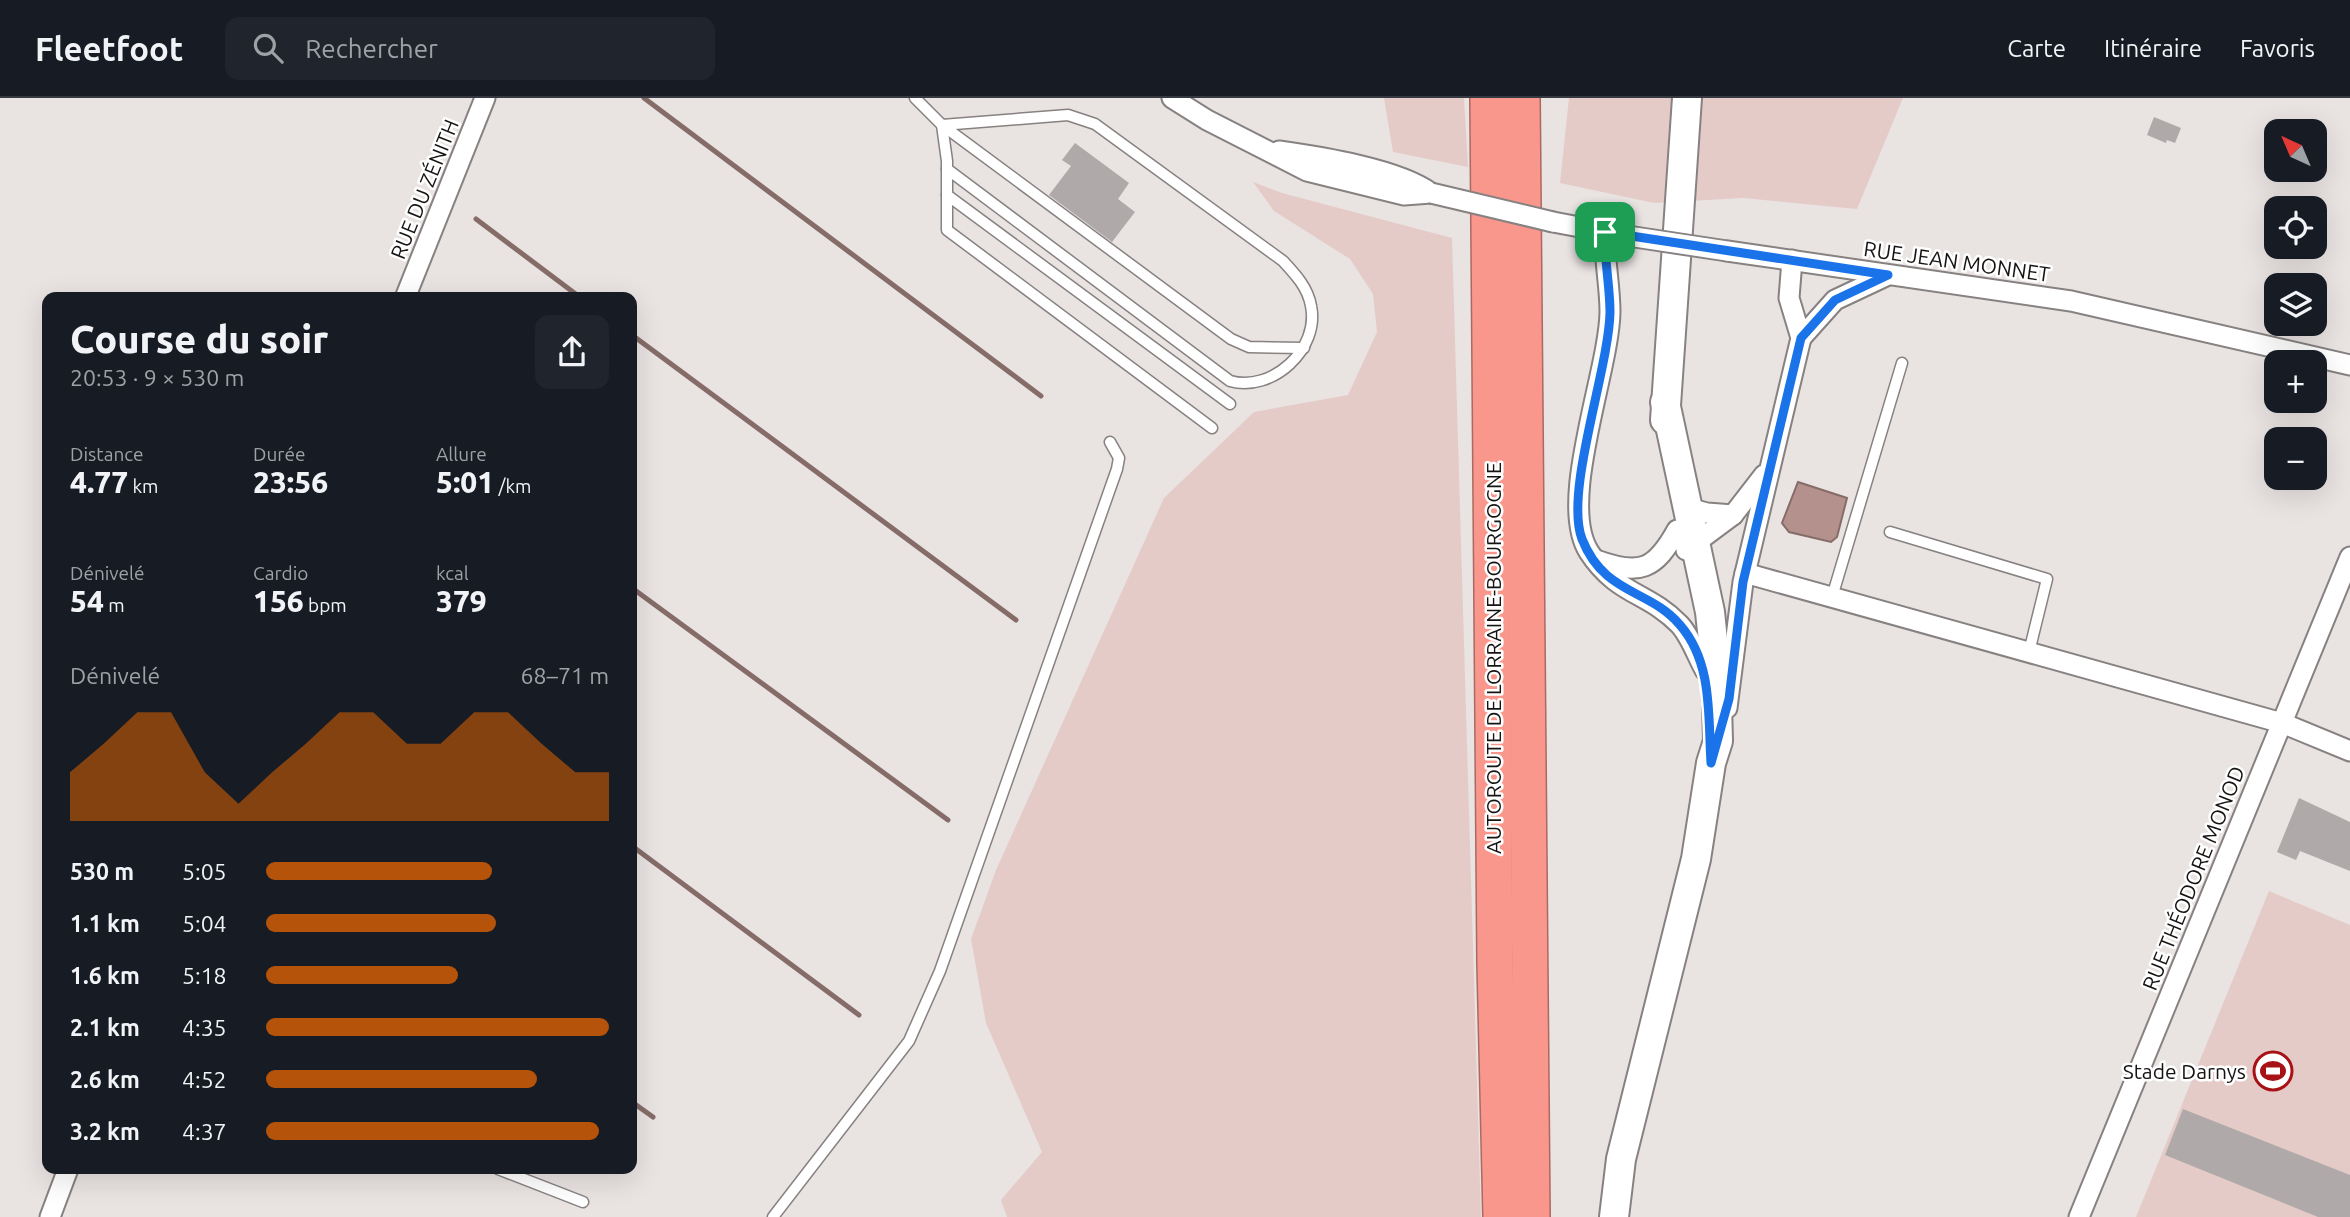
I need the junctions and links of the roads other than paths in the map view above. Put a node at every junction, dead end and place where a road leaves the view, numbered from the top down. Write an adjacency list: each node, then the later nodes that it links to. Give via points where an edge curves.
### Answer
1 (485, 98): 13 (street, RUE DU ZÉNITH)
2 (915, 98): 7 (lane)
3 (1172, 98): 10 (street, RUE JEAN MONNET, bridge, via 1307,171 1405,195 1431,193)
4 (1488, 98): 39 (highway, AUTOROUTE DE LORRAINE-BOURGOGNE)
5 (1521, 98): 40 (highway, AUTOROUTE DE LORRAINE-BOURGOGNE)
6 (1687, 98): 24 (street, via 1665,402 1665,453)
7 (942, 125): 8 (lane); 15 (lane, via 1231,339 1249,347); 15 (lane, via 1068,115 1095,124 1283,261 1307,291 1312,307 1313,323)
8 (947, 169): 9 (lane); 15 (lane, via 1230,381 1253,383 1273,375)
9 (947, 195): 18 (lane); 19 (lane, via 947,230)
10 (1605, 232): 11 (street, RUE JEAN MONNET, bridge); 26 (street, via 1610,313 1578,502 1582,539)
11 (1792, 260): 12 (street, RUE JEAN MONNET); 14 (street, via 1789,298)
12 (1888, 275): 14 (street, via 1835,300); 17 (street, RUE JEAN MONNET, via 2071,301)
13 (407, 292)
14 (1801, 338): 21 (street)
15 (1304, 348)
16 (1902, 363): 28 (lane)
17 (2350, 365)
18 (1230, 404)
19 (1212, 428)
20 (1110, 442): 38 (lane, via 1119,457 1118,469 940,971 909,1041)
21 (1773, 459): 22 (street); 27 (street)
22 (1733, 515): 24 (street); 24 (street, via 1707,513)
23 (1890, 532): 29 (lane, via 2048,579)
24 (1686, 533): 26 (street, via 1647,566 1615,567); 30 (street); 33 (street, via 1710,612 1716,669)
25 (2350, 556): 31 (street, RUE THÉODORE MONOD)
26 (1596, 560): 30 (street, via 1613,581 1681,625)
27 (1745, 573): 28 (street); 33 (street, via 1729,699)
28 (1832, 597): 29 (street)
29 (2029, 652): 31 (street)
30 (1705, 670): 33 (street)
31 (2282, 723): 32 (street); 42 (street, RUE THÉODORE MONOD)
32 (2350, 751)
33 (1715, 752): 41 (street, via 1696,859 1621,1159)
34 (66, 1174): 37 (street)
35 (511, 1174): 36 (lane)
36 (583, 1202)
37 (50, 1217)
38 (773, 1217)
39 (1501, 1217)
40 (1532, 1217)
41 (1614, 1217)
42 (2079, 1217)

